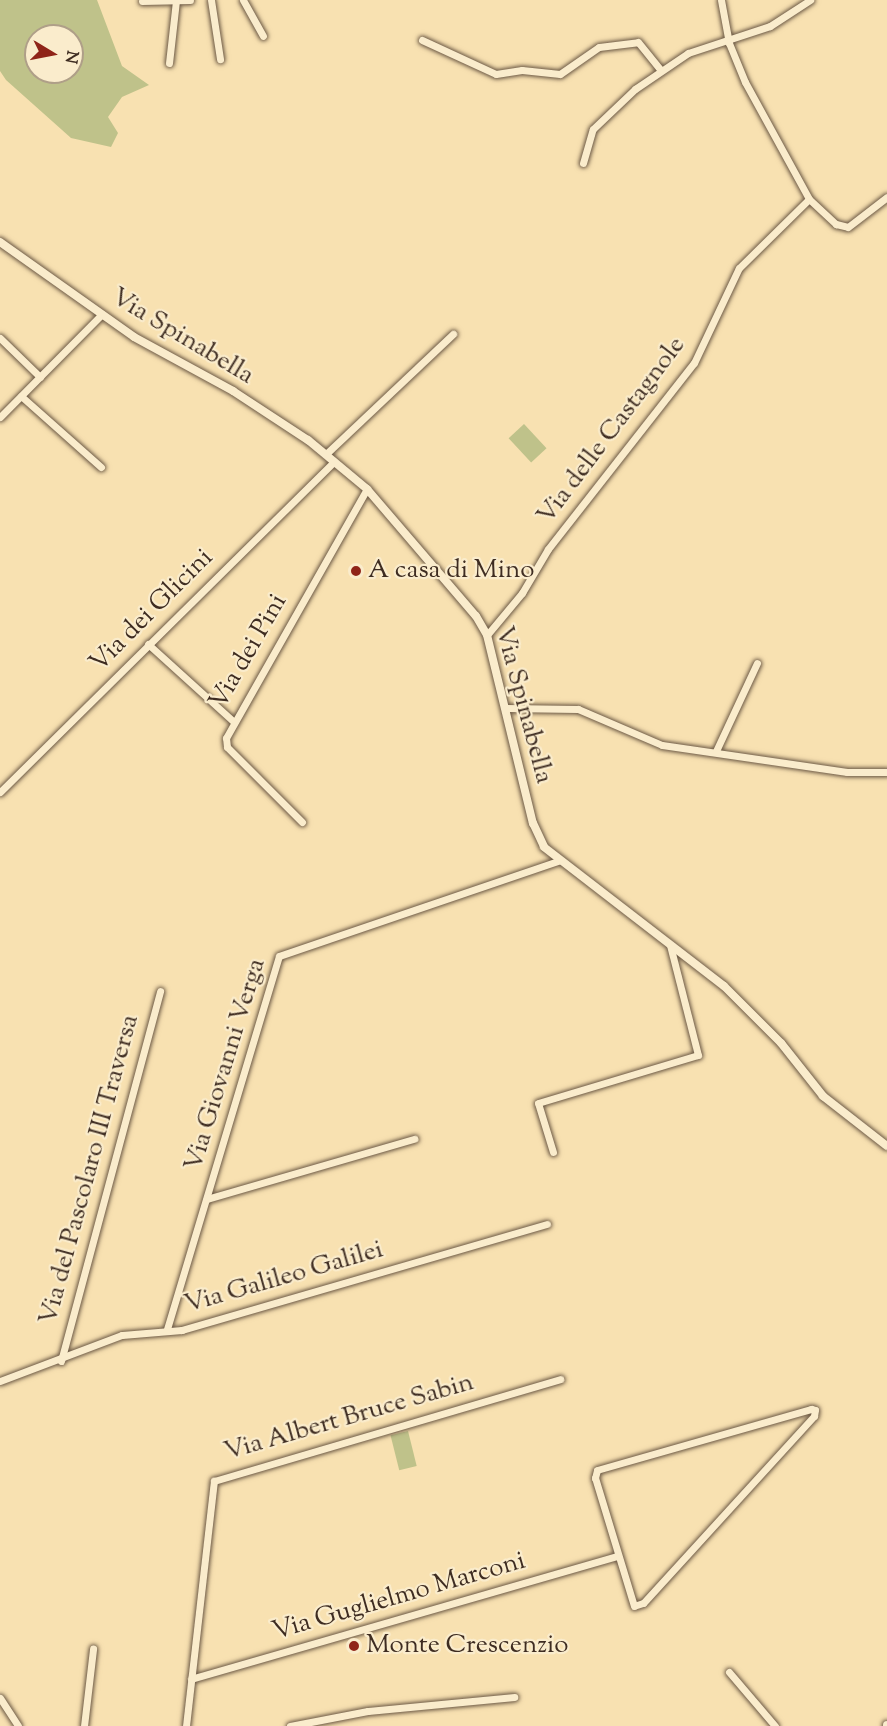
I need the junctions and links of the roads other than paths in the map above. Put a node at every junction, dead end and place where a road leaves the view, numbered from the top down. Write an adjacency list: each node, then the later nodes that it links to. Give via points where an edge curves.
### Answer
1 (190, 0): 7 (street)
2 (211, 0): 11 (street)
3 (243, 0): 8 (street)
4 (721, 0): 9 (street)
5 (810, 0): 9 (street, via 770,26)
6 (142, 1): 7 (street)
7 (176, 1): 12 (street)
8 (263, 36)
9 (728, 39): 13 (street, via 692,51); 16 (street, via 745,82)
10 (422, 40): 13 (street, via 496,74 519,70 560,74 599,46 638,42)
11 (220, 59)
12 (169, 63)
13 (662, 70): 14 (street, via 627,95 595,128)
14 (583, 163)
15 (887, 196): 16 (street, via 848,228 834,223)
16 (809, 199): 28 (street, Via delle Castagnole, via 739,268 694,363 548,549 522,593)
17 (0, 242): 18 (street, Via Spinabella)
18 (102, 314): 21 (street); 24 (street, Via Spinabella, via 241,397)
19 (453, 334): 24 (street)
20 (0, 338): 21 (street)
21 (40, 377): 22 (street)
22 (21, 396): 23 (street); 26 (street)
23 (0, 417)
24 (326, 454): 25 (street, Via Spinabella)
25 (334, 461): 27 (street, Via Spinabella); 29 (street, Via dei Glicini)
26 (101, 467)
27 (367, 489): 28 (street, Via Spinabella, via 448,582); 32 (street, Via dei Pini)
28 (487, 635): 31 (street, Via Spinabella)
29 (148, 644): 32 (street); 35 (street, Via dei Glicini)
30 (757, 663): 33 (street)
31 (506, 708): 33 (street, via 578,709 648,741); 37 (street, Via Spinabella, via 535,830)
32 (233, 721): 36 (street, Via dei Pini, via 227,747)
33 (716, 751): 34 (street, via 839,771)
34 (887, 772)
35 (0, 792)
36 (302, 822)
37 (558, 861): 38 (street, Via Spinabella); 43 (street, Via Giovanni Verga, via 279,956)
38 (670, 945): 41 (street, Via Spinabella, via 724,986 781,1043 824,1096); 42 (street, via 698,1055 538,1103)
39 (160, 991): 46 (street, Via del Pascolaro III Traversa)
40 (414, 1139): 43 (street)
41 (887, 1146)
42 (553, 1152)
43 (207, 1199): 45 (street, Via Giovanni Verga)
44 (547, 1224): 45 (street, Via Galileo Galilei, via 182,1330)
45 (167, 1329): 46 (street, Via Galileo Galilei, via 122,1335)
46 (61, 1361): 48 (street, Via Galileo Galilei)
47 (560, 1379): 52 (street, Via Albert Bruce Sabin, via 214,1481)
48 (0, 1381)
49 (618, 1556): 49 (street, via 633,1604 638,1606 815,1410 597,1470 595,1478); 52 (street, Via Guglielmo Marconi)
50 (93, 1649): 56 (street)
51 (729, 1672): 59 (street)
52 (191, 1679): 57 (street, Via Albert Bruce Sabin)
53 (514, 1697): 58 (street, via 380,1709)
54 (0, 1698): 55 (street)
55 (18, 1726)
56 (84, 1726)
57 (186, 1726)
58 (290, 1726)
59 (775, 1726)

